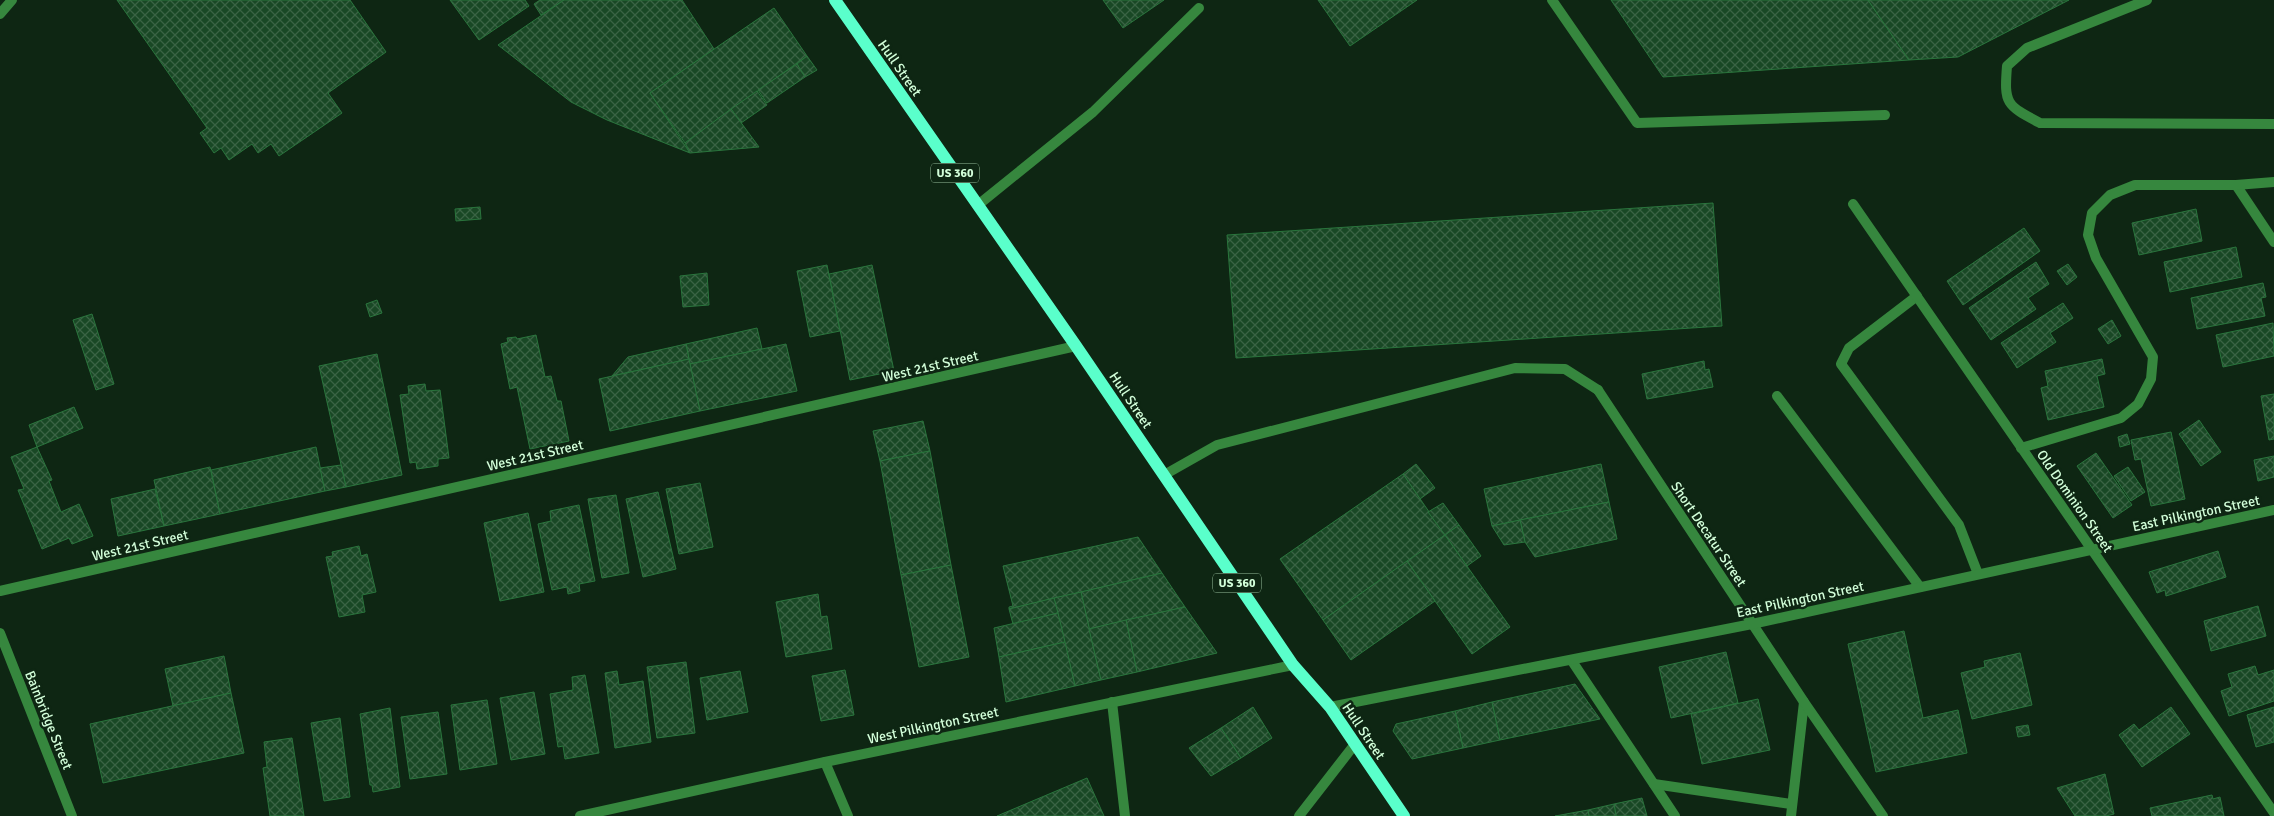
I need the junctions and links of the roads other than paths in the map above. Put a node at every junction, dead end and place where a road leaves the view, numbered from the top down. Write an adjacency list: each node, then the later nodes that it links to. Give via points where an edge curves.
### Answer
1 (12, 0): 6 (street)
2 (835, 0): 12 (main road, Hull Street / US 360)
3 (1552, 0): 7 (street, via 1637,123)
4 (2147, 0): 8 (street, via 2028,48 2006,66 2005,93 2015,110 2040,123)
5 (1199, 8): 12 (street, via 1093,112)
6 (0, 14)
7 (1885, 115)
8 (2274, 124)
9 (2274, 182): 10 (street)
10 (2236, 185): 13 (street); 17 (street, via 2135,185 2110,195 2092,213 2088,235 2096,258 2153,357 2151,379 2138,404 2121,418)
11 (1853, 204): 14 (street, Old Dominion Street)
12 (978, 205): 15 (main road, Hull Street / US 360)
13 (2274, 242)
14 (1917, 296): 17 (street, Old Dominion Street); 21 (street, via 1849,348 1841,364 1958,525)
15 (1076, 346): 18 (main road, Hull Street / US 360); 23 (street, West 21st Street)
16 (1777, 396): 22 (street)
17 (2022, 448): 20 (street, Old Dominion Street)
18 (1164, 475): 24 (street, Short Decatur Street, via 1217,445 1515,368 1564,369 1598,390); 27 (main road, Hull Street / US 360)
19 (2274, 510): 20 (street, East Pilkington Street)
20 (2091, 549): 21 (street, East Pilkington Street); 35 (street, Old Dominion Street)
21 (1978, 574): 22 (street, East Pilkington Street)
22 (1920, 587): 24 (street, East Pilkington Street)
23 (0, 591)
24 (1752, 624): 26 (street, East Pilkington Street); 29 (street, Short Decatur Street)
25 (0, 633): 36 (street, Bainbridge Street)
26 (1572, 661): 30 (street, East Pilkington Street); 33 (street)
27 (1293, 665): 28 (street, West Pilkington Street); 30 (main road, Hull Street / US 360)
28 (1112, 702): 32 (street, West Pilkington Street); 39 (street)
29 (1804, 702): 34 (street); 44 (street, Short Decatur Street)
30 (1330, 707): 31 (main road, Hull Street / US 360)
31 (1355, 744): 40 (street); 41 (main road, Hull Street / US 360)
32 (824, 762): 37 (street, West Pilkington Street); 38 (street)
33 (1654, 784): 34 (street); 42 (street)
34 (1791, 804): 43 (street)
35 (2274, 813)
36 (72, 816)
37 (580, 816)
38 (848, 816)
39 (1125, 816)
40 (1299, 816)
41 (1404, 816)
42 (1675, 816)
43 (1791, 816)
44 (1884, 816)

